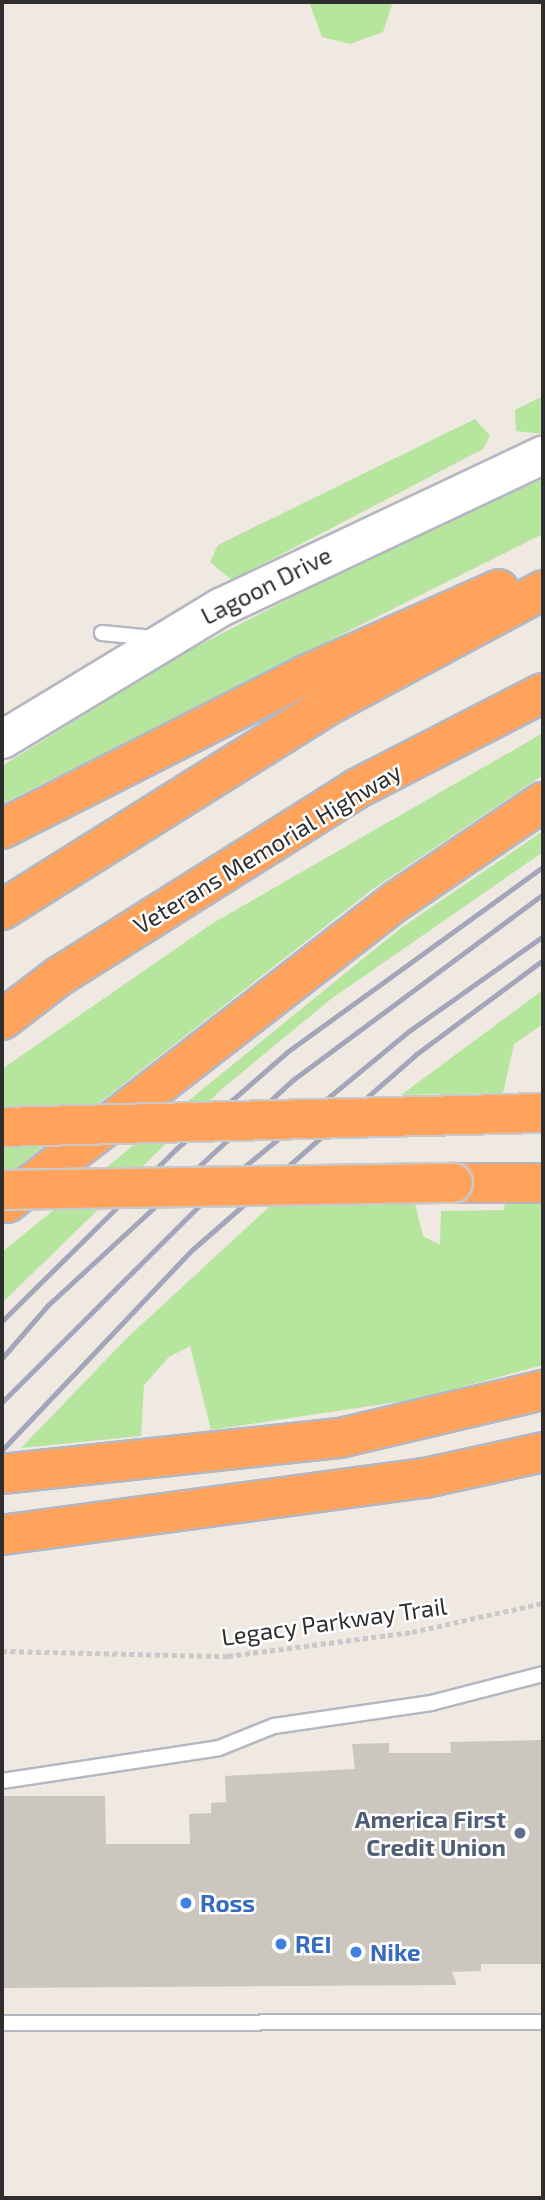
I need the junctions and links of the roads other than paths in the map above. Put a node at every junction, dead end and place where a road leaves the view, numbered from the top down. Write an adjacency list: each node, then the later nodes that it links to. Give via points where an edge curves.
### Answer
1 (543, 454): 5 (street, Lagoon Drive, via 368,533)
2 (543, 572): 9 (highway, via 303,676)
3 (543, 590): 10 (highway, via 325,707)
4 (102, 633): 5 (lane)
5 (162, 639): 7 (street, Lagoon Drive)
6 (543, 693): 11 (highway, Veterans Memorial Highway, via 356,789 58,977)
7 (2, 739)
8 (543, 802): 16 (highway, via 398,900)
9 (2, 828)
10 (2, 911)
11 (2, 1020)
12 (542, 1112): 13 (highway, bridge)
13 (2, 1126)
14 (543, 1183): 15 (highway, bridge)
15 (2, 1189)
16 (2, 1207)
17 (543, 1390): 19 (highway, via 381,1431)
18 (543, 1452): 20 (highway, via 425,1478)
19 (2, 1474)
20 (53, 1528): 21 (highway); 22 (highway)
21 (2, 1535)
22 (2, 1544)
23 (543, 1674): 24 (lane, via 431,1703 274,1726 219,1748)
24 (2, 1781)
25 (543, 2022): 26 (lane)
26 (2, 2023)

